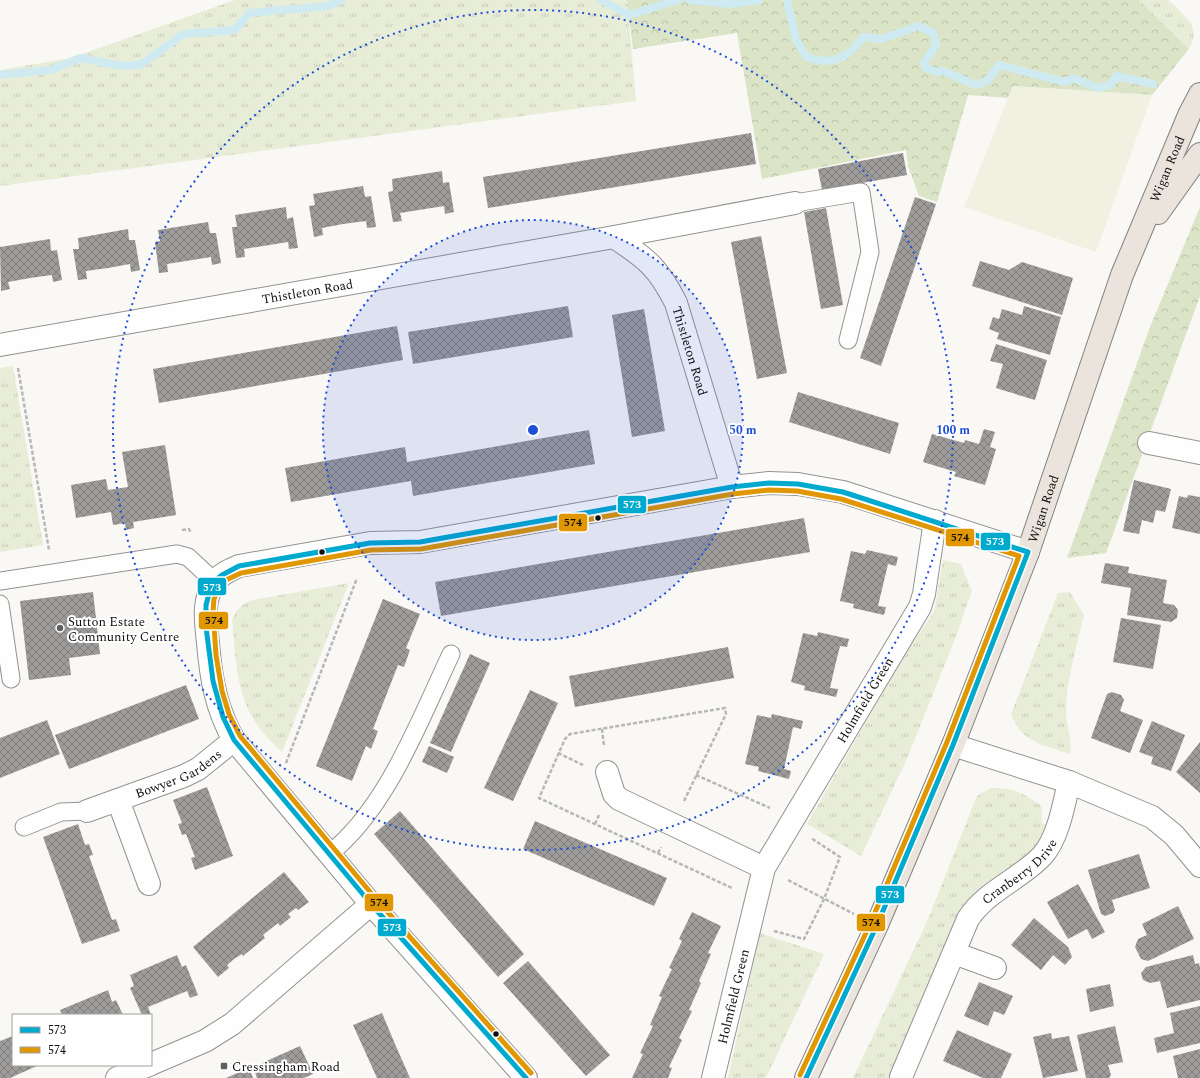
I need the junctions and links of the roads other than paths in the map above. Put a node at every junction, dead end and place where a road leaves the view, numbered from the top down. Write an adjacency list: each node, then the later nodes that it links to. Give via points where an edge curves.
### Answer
1 (1200, 94): 5 (main road, Wigan Road)
2 (1200, 154): 5 (main road, Wigan Road)
3 (795, 203): 4 (street, Thistleton Road); 6 (lane, via 861,192 870,252)
4 (614, 237): 7 (street, Thistleton Road); 10 (street, Thistleton Road, via 655,268 676,303)
5 (1135, 244): 12 (main road, Wigan Road, via 1122,275)
6 (848, 340)
7 (0, 345)
8 (1149, 443): 9 (street)
9 (1200, 453)
10 (732, 487): 11 (street, via 769,483 821,487); 14 (street, via 420,542 370,543 336,548 239,566)
11 (935, 521): 12 (street); 27 (street, Holmfield Green, via 920,607)
12 (1028, 552): 19 (main road, Wigan Road)
13 (0, 581): 14 (lane, via 177,554 188,557)
14 (215, 582): 18 (street, via 208,595 205,611 211,677 219,709)
15 (0, 604): 17 (lane)
16 (451, 654): 25 (lane, via 392,778 345,842)
17 (11, 678)
18 (234, 740): 22 (street, Bowyer Gardens, via 198,769); 25 (street)
19 (953, 745): 21 (street); 38 (main road, Wigan Road, via 877,925)
20 (607, 772): 27 (street, via 614,794 619,799)
21 (1069, 782): 26 (street, via 1152,817 1174,835); 30 (street, Cranberry Drive, via 1058,826 1043,855 975,908)
22 (118, 800): 23 (street, Bowyer Gardens); 28 (street, Bowyer Gardens)
23 (87, 811): 24 (lane, Bowyer Gardens, via 61,812)
24 (24, 826)
25 (329, 854): 29 (street)
26 (1200, 866)
27 (764, 868): 37 (street, Holmfield Green)
28 (149, 884)
29 (371, 904): 32 (street, via 232,1024 205,1041); 36 (street)
30 (954, 953): 31 (street); 34 (street, Cranberry Drive)
31 (995, 968)
32 (152, 1064)
33 (147, 1066): 35 (street)
34 (901, 1077)
35 (117, 1078)
36 (526, 1078)
37 (713, 1078)
38 (806, 1078)

